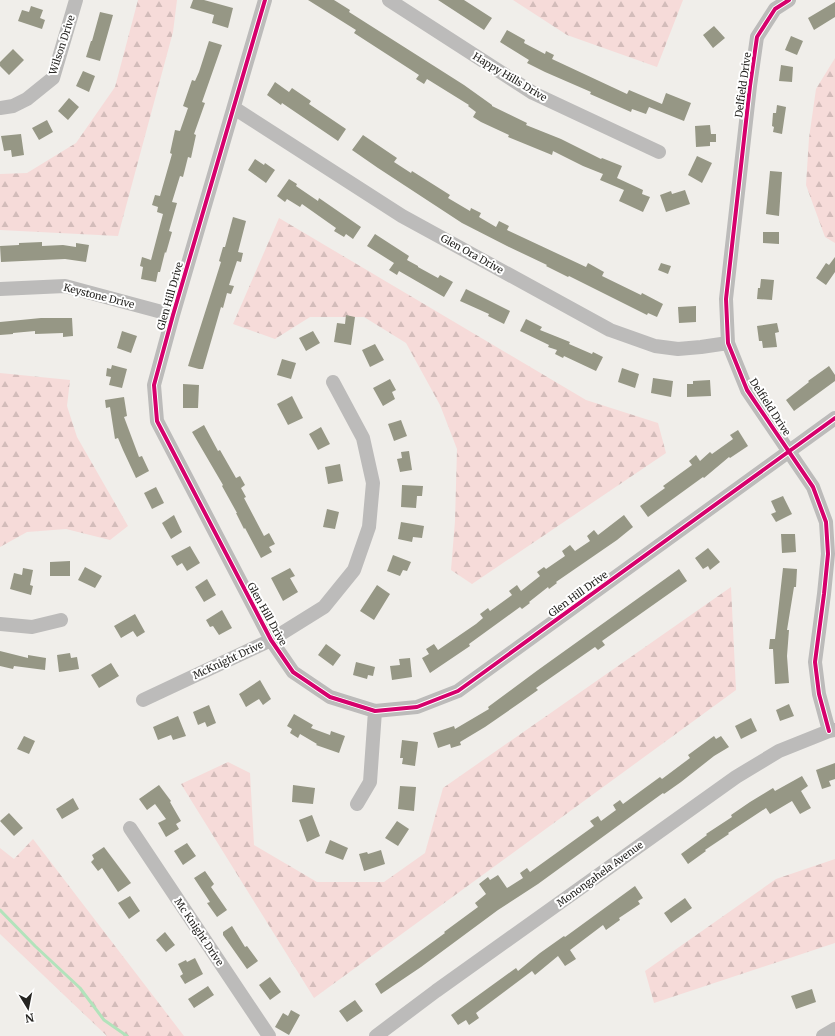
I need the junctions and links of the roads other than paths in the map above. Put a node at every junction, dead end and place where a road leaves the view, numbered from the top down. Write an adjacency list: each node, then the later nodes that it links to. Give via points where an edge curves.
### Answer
1 (76, 0): 5 (street, Wilson Drive, via 53,78 27,99 13,106)
2 (265, 0): 6 (street, Glen Hill Drive)
3 (389, 0): 7 (street, Happy Hills Drive, via 533,93)
4 (789, 0): 10 (street, Delfield Drive, via 775,9 757,37 727,292)
5 (0, 108)
6 (234, 108): 9 (street, Glen Hill Drive); 10 (street, Glen Ora Drive, via 402,216 610,330 655,346 678,349)
7 (659, 152)
8 (0, 289): 9 (street, Keystone Drive, via 65,286)
9 (173, 315): 16 (street, Glen Hill Drive, via 154,385 157,421)
10 (728, 343): 13 (street, Delfield Drive, via 747,390)
11 (332, 382): 16 (street, McKnight Drive, via 363,438 373,484 369,527 354,570 324,607)
12 (835, 418): 13 (street, Glen Hill Drive)
13 (789, 452): 18 (street, Glen Hill Drive, via 458,691 417,707); 19 (street, Delfield Drive, via 813,488 826,522 827,562 815,662 819,694)
14 (61, 620): 15 (street, via 32,627)
15 (0, 624)
16 (271, 640): 17 (street, McKnight Drive); 18 (street, Glen Hill Drive, via 292,672 330,697)
17 (143, 700)
18 (376, 711): 20 (street, via 370,782)
19 (832, 731): 24 (street, Monongahela Avenue, via 779,751 736,777)
20 (357, 804)
21 (130, 828): 23 (street, Mc Knight Drive)
22 (835, 1029): 25 (street)
23 (269, 1036)
24 (376, 1036)
25 (823, 1036)

